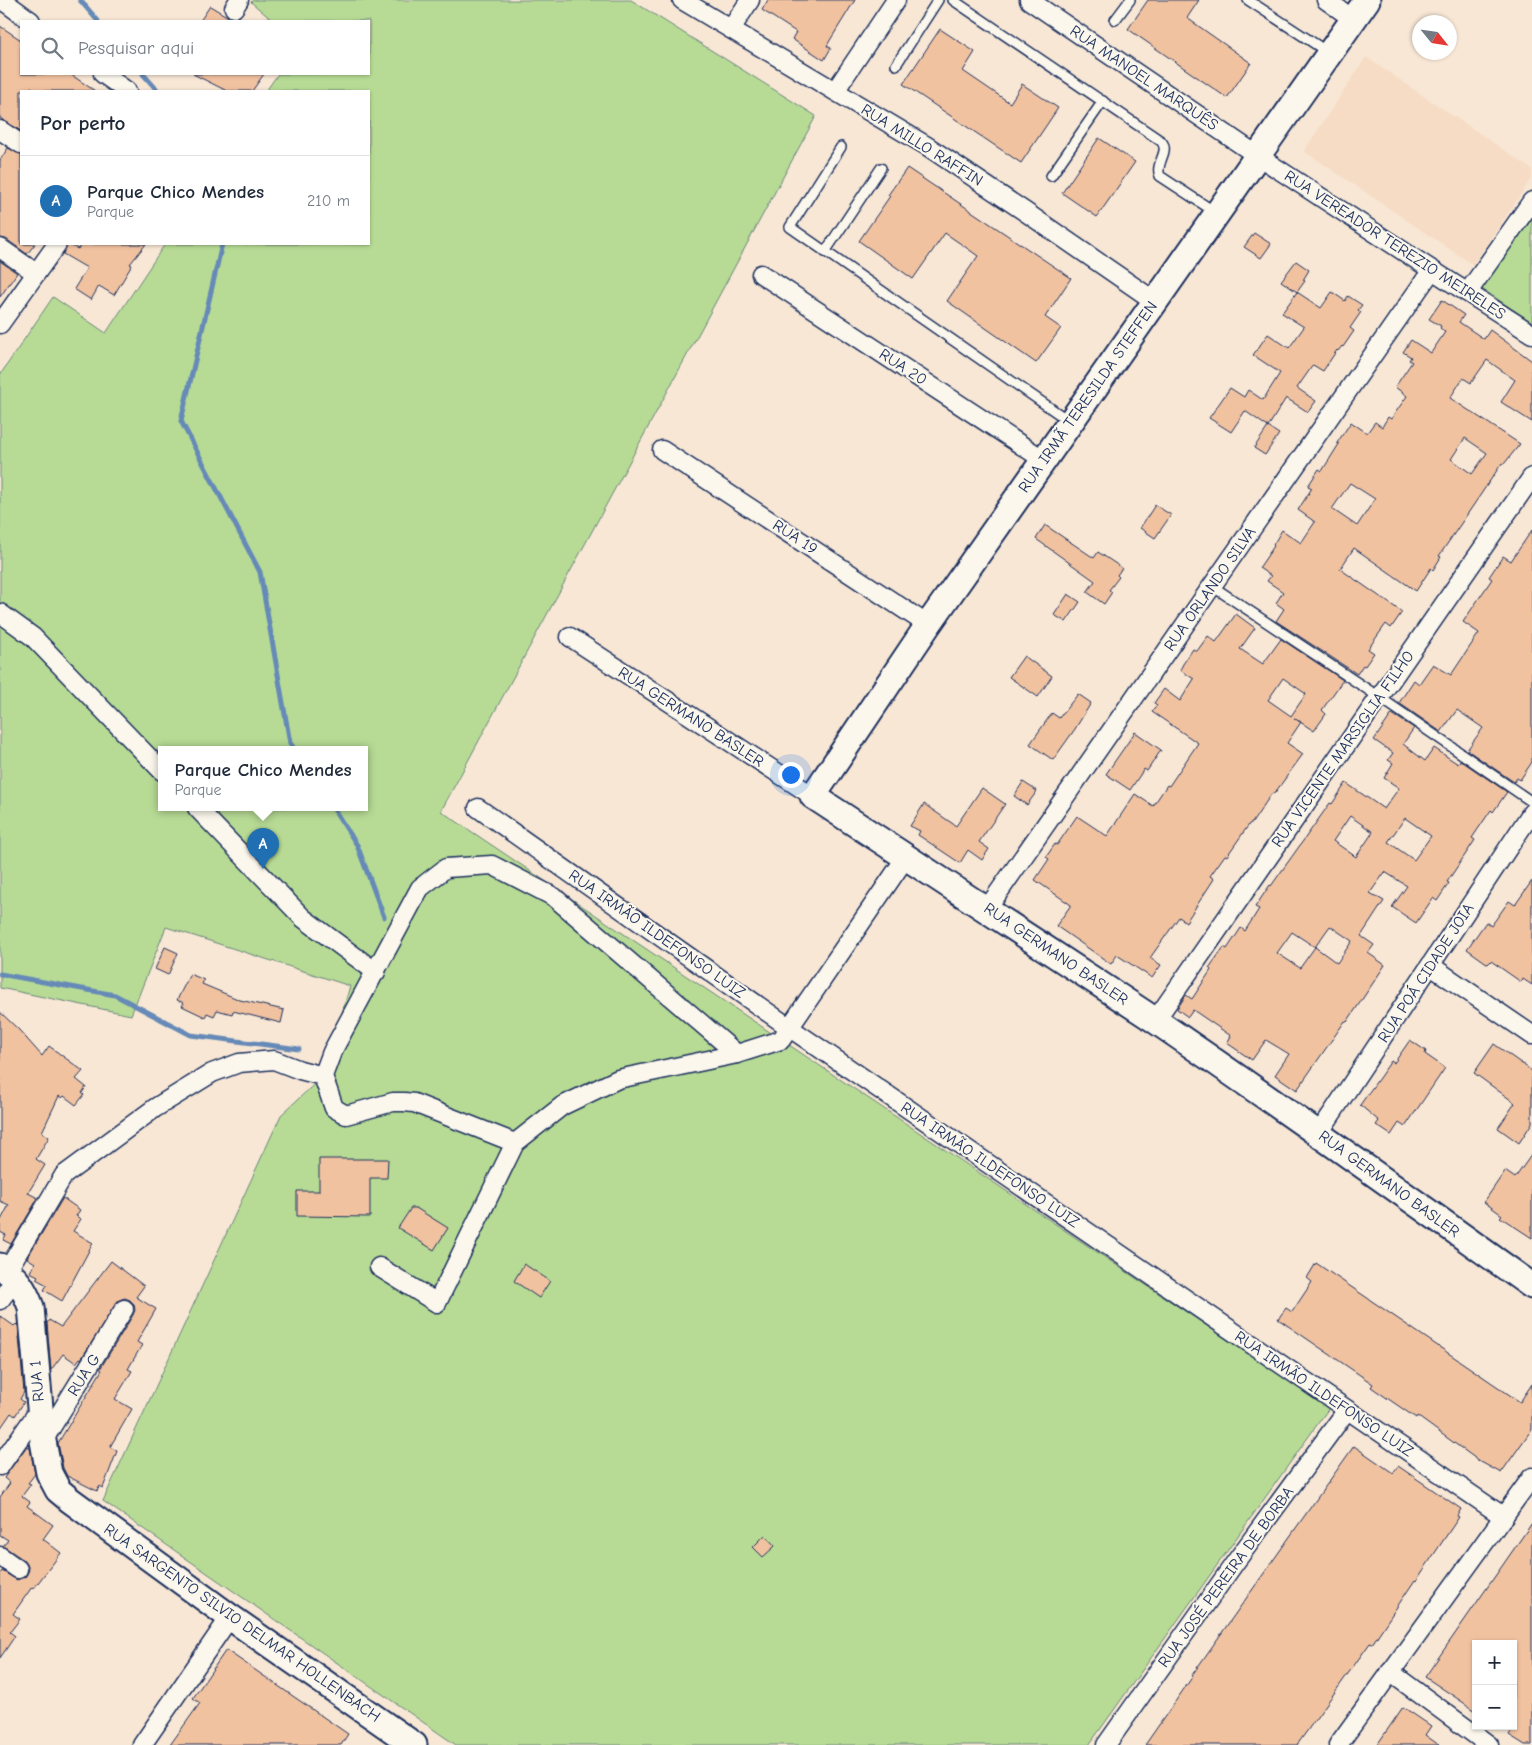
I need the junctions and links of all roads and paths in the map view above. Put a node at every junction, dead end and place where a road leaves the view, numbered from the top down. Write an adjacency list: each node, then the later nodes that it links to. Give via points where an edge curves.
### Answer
1 (2, 0): 12 (street)
2 (682, 0): 14 (street, RUA MILLO RAFFIN)
3 (750, 0): 14 (street)
4 (896, 0): 19 (street)
5 (938, 0): 16 (lane)
6 (953, 0): 20 (lane)
7 (1029, 0): 24 (street, RUA MANOEL MARQUÊS)
8 (1130, 0): 13 (lane)
9 (1248, 0): 15 (lane)
10 (1326, 0): 11 (street)
11 (1360, 9): 15 (street, RUA IRMÃ TERESILDA STEFFEN)
12 (30, 20)
13 (1115, 20)
14 (731, 29): 19 (street, RUA MILLO RAFFIN)
15 (1329, 53): 24 (street, RUA IRMÃ TERESILDA STEFFEN)
16 (896, 65)
17 (104, 75): 18 (street)
18 (125, 90)
19 (835, 91): 36 (street, RUA MILLO RAFFIN, via 927,146)
20 (1103, 101): 26 (lane); 28 (lane, via 1164,144 1158,168 1160,176)
21 (0, 130): 22 (street)
22 (20, 143)
23 (841, 147): 31 (lane, via 790,227)
24 (1258, 156): 28 (street, RUA IRMÃ TERESILDA STEFFEN); 32 (street, RUA VEREADOR TEREZIO MEIRELES)
25 (881, 168): 31 (lane)
26 (1050, 176)
27 (1532, 201): 35 (street)
28 (1217, 214): 36 (street, RUA IRMÃ TERESILDA STEFFEN)
29 (56, 245): 33 (street)
30 (0, 248): 33 (street)
31 (826, 252): 39 (lane)
32 (1432, 270): 35 (street, RUA VEREADOR TEREZIO MEIRELES); 43 (street, RUA ORLANDO SILVA)
33 (36, 273): 37 (street)
34 (761, 274): 41 (street, RUA 20)
35 (1468, 292): 38 (street, RUA VEREADOR TEREZIO MEIRELES)
36 (1156, 302): 39 (street, RUA IRMÃ TERESILDA STEFFEN)
37 (0, 324)
38 (1532, 334)
39 (1071, 422): 41 (street, RUA IRMÃ TERESILDA STEFFEN)
40 (662, 450): 45 (street, RUA 19)
41 (1044, 460): 45 (street, RUA IRMÃ TERESILDA STEFFEN)
42 (1532, 478): 47 (street, RUA VICENTE MARSIGLIA FILHO)
43 (1212, 586): 47 (lane); 55 (street, RUA ORLANDO SILVA)
44 (0, 613): 48 (street, via 33,637)
45 (928, 625): 49 (street, RUA IRMÃ TERESILDA STEFFEN)
46 (570, 637): 49 (street, RUA GERMANO BASLER)
47 (1379, 697): 50 (lane); 58 (street, RUA VICENTE MARSIGLIA FILHO)
48 (158, 767)
49 (813, 796): 54 (street, RUA GERMANO BASLER)
50 (1532, 802)
51 (478, 808): 59 (street, RUA IRMÃO ILDEFONSO LUIZ)
52 (200, 811): 57 (street, via 303,918)
53 (1532, 812): 56 (street, RUA POÁ CIDADE JOIA)
54 (906, 857): 55 (street, RUA GERMANO BASLER); 59 (street)
55 (988, 909): 58 (street, RUA GERMANO BASLER)
56 (1431, 966): 60 (street); 63 (street, RUA POÁ CIDADE JOIA)
57 (376, 972): 61 (street, via 420,888 446,868 492,865 554,898); 62 (street, via 332,1052)
58 (1155, 1021): 63 (street, RUA GERMANO BASLER)
59 (790, 1028): 61 (street, via 781,1040); 71 (street, RUA IRMÃO ILDEFONSO LUIZ)
60 (1532, 1035)
61 (737, 1054): 64 (street, via 618,1079 562,1106)
62 (323, 1076): 64 (street, via 334,1108 346,1115 404,1102); 66 (street, via 274,1060 239,1063 212,1073 155,1108 64,1175)
63 (1319, 1133): 67 (street, RUA GERMANO BASLER)
64 (515, 1143): 65 (street, via 437,1303)
65 (378, 1267)
66 (8, 1272): 68 (street); 70 (street, RUA 1, via 25,1291 31,1307)
67 (1532, 1286)
68 (0, 1300)
69 (124, 1309): 72 (street, RUA G)
70 (40, 1409): 72 (street, RUA 1); 73 (street)
71 (1347, 1410): 76 (street, RUA IRMÃO ILDEFONSO LUIZ); 84 (street, RUA JOSÉ PEREIRA DE BORBA)
72 (43, 1441): 75 (street, RUA 1, via 49,1473 58,1490)
73 (2, 1460)
74 (1532, 1477): 76 (street)
75 (70, 1500): 79 (street, RUA SARGENTO SILVIO DELMAR HOLLENBACH)
76 (1504, 1517): 80 (street)
77 (0, 1556): 78 (street)
78 (18, 1568)
79 (230, 1617): 81 (street, RUA SARGENTO SILVIO DELMAR HOLLENBACH); 82 (street)
80 (1390, 1672): 85 (street); 86 (street)
81 (385, 1737): 83 (street, RUA SARGENTO SILVIO DELMAR HOLLENBACH)
82 (142, 1745)
83 (414, 1745)
84 (1106, 1745)
85 (1338, 1745)
86 (1489, 1745)

